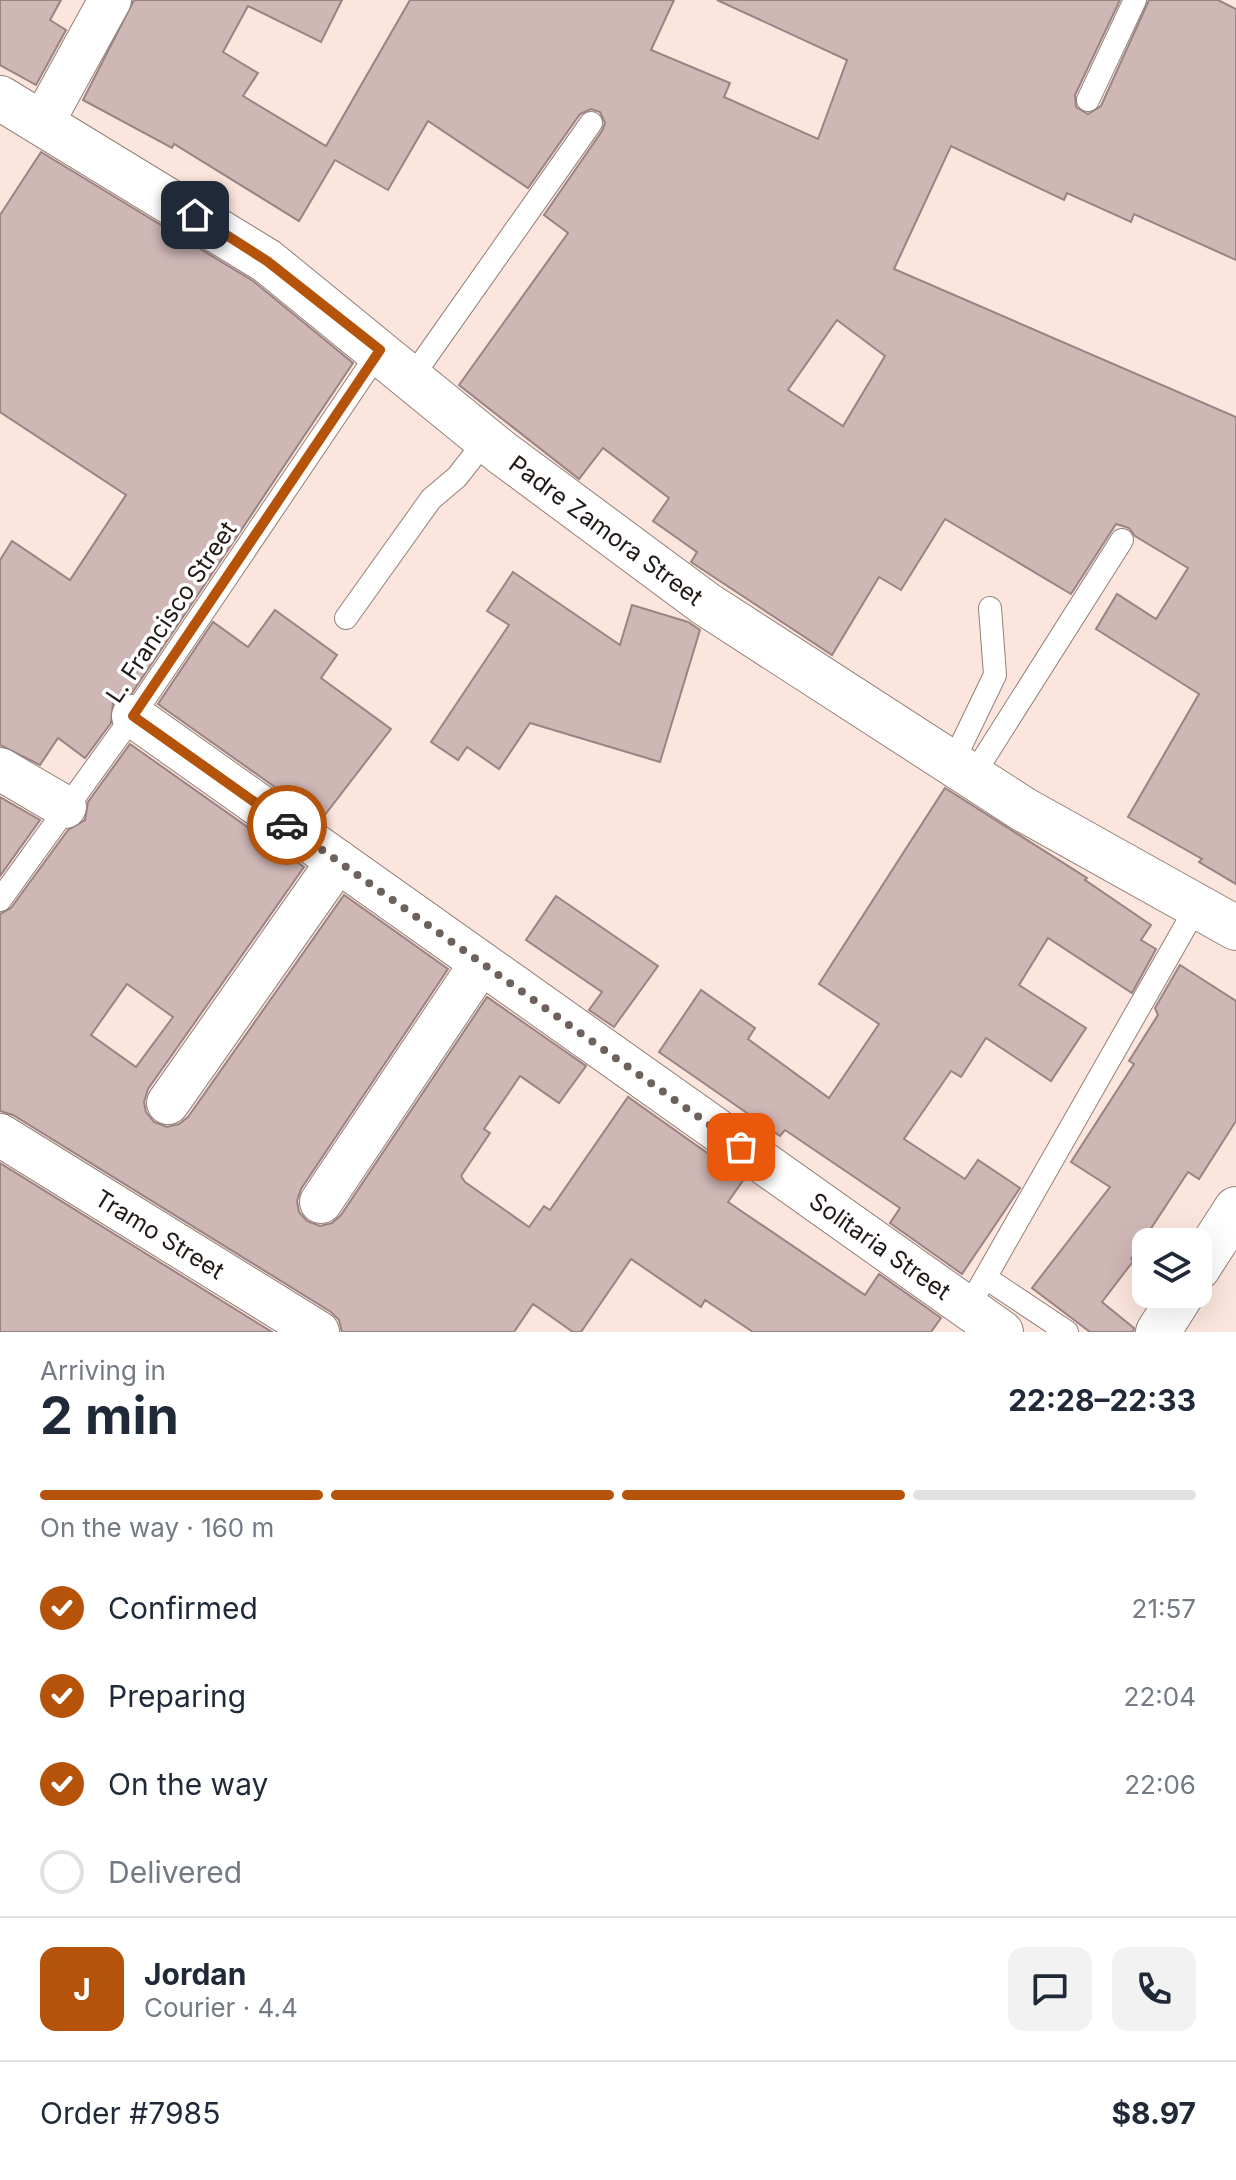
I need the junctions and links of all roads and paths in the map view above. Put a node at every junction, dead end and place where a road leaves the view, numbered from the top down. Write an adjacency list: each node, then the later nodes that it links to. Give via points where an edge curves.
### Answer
1 (110, 0): 5 (street)
2 (1135, 0): 4 (lane)
3 (0, 98): 5 (street, Padre Zamora Street)
4 (1088, 100)
5 (43, 122): 7 (street, Padre Zamora Street, via 245,246)
6 (591, 123): 7 (lane, L. Francisco Street)
7 (396, 364): 8 (street, Padre Zamora Street); 12 (lane, L. Francisco Street)
8 (486, 440): 11 (lane, via 457,477 431,499); 14 (street, Padre Zamora Street, via 706,604)
9 (1122, 540): 14 (lane)
10 (990, 608): 14 (lane, via 995,675)
11 (346, 618)
12 (133, 716): 15 (lane, L. Francisco Street); 16 (street, Solitaria Street)
13 (0, 769): 15 (street)
14 (962, 771): 18 (street, Padre Zamora Street)
15 (65, 807): 17 (lane, L. Francisco Street)
16 (338, 861): 20 (street, Solitaria Street); 21 (street)
17 (0, 900)
18 (1197, 906): 19 (street, Padre Zamora Street); 29 (lane, via 982,1285)
19 (1236, 928)
20 (481, 963): 23 (street); 28 (street, Solitaria Street)
21 (168, 1103)
22 (0, 1135): 27 (street, Tramo Street)
23 (321, 1202)
24 (1236, 1209): 25 (street)
25 (1212, 1246)
26 (1173, 1308): 30 (street)
27 (318, 1332)
28 (1002, 1332)
29 (1067, 1332)
30 (1158, 1332)

